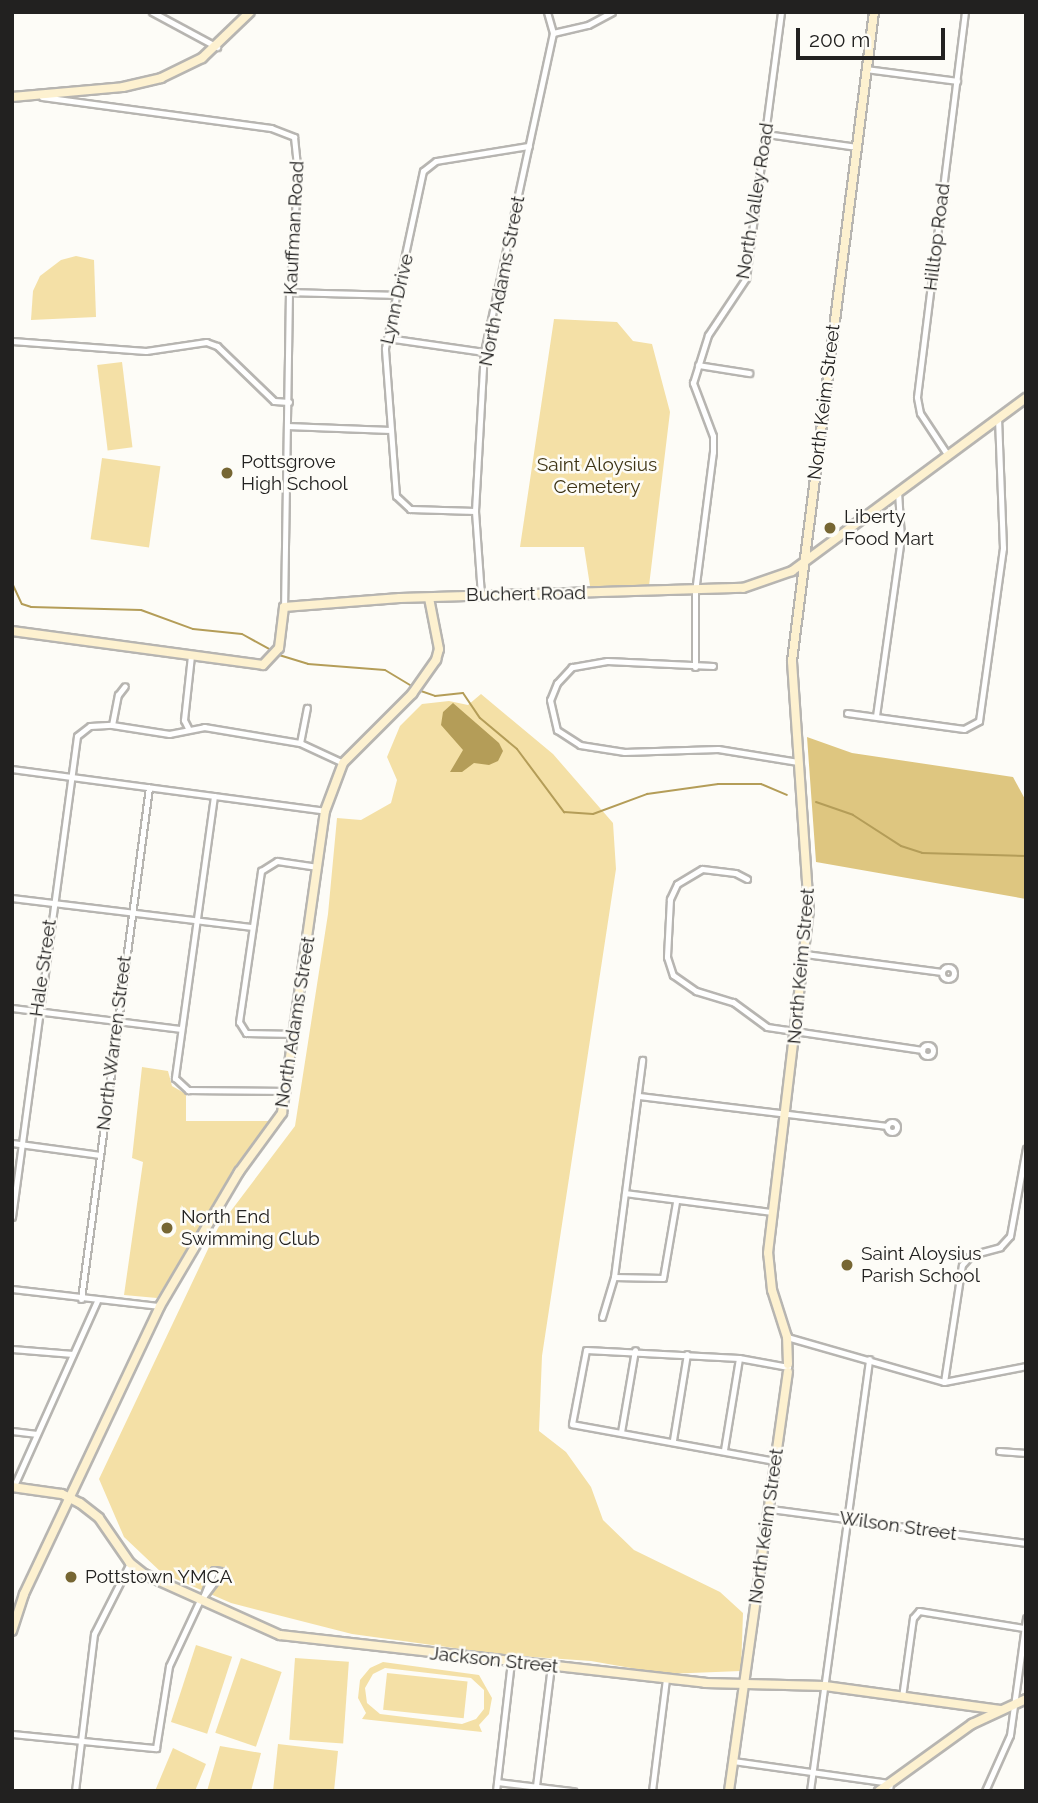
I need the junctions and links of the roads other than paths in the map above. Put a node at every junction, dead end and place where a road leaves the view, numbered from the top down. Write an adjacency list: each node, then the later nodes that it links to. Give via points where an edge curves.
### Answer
1 (152, 12): 9 (street)
2 (250, 12): 9 (street)
3 (547, 12): 8 (street)
4 (612, 12): 8 (street, via 588,25)
5 (780, 12): 15 (street, North Valley Road)
6 (874, 12): 10 (street, North Keim Street)
7 (965, 12): 11 (street, Hilltop Road)
8 (553, 33): 16 (street, North Adams Street)
9 (217, 47): 13 (street, via 187,67 141,84)
10 (866, 69): 11 (street); 17 (street, North Keim Street)
11 (957, 81): 30 (street, Hilltop Road, via 916,401)
12 (12, 89): 13 (street, Kauffman Road)
13 (25, 94): 14 (street); 18 (street, Kauffman Road, via 287,131 298,149)
14 (12, 97)
15 (766, 134): 17 (street); 23 (street, North Valley Road, via 746,278 708,335)
16 (529, 146): 19 (street, Lynn Drive, via 428,166 420,179); 22 (street, North Adams Street)
17 (856, 147): 33 (street, North Keim Street)
18 (289, 292): 19 (street); 26 (street, Kauffman Road)
19 (397, 295): 20 (street, Lynn Drive)
20 (387, 338): 22 (street); 29 (street, Lynn Drive)
21 (12, 341): 26 (street, via 146,351 206,342 217,346 274,401)
22 (484, 352): 32 (street, North Adams Street)
23 (698, 365): 24 (street); 34 (street, North Valley Road, via 693,383 713,436 713,452)
24 (749, 373)
25 (1026, 398): 27 (street, Buchert Road)
26 (289, 402): 28 (street, Kauffman Road)
27 (998, 417): 30 (street, Buchert Road); 45 (street, via 1003,543 979,721 964,729)
28 (289, 426): 29 (street); 37 (street, Kauffman Road)
29 (387, 430): 32 (street, Lynn Drive, via 393,488 401,504 424,510)
30 (947, 454): 31 (street, Buchert Road)
31 (898, 491): 33 (street, Buchert Road); 45 (street, via 901,538)
32 (475, 510): 35 (street, North Adams Street)
33 (803, 563): 34 (street, Buchert Road, via 784,576 747,587); 50 (street, North Keim Street, via 792,661)
34 (695, 592): 35 (street, Buchert Road); 40 (street, North Valley Road)
35 (481, 595): 36 (street, Buchert Road)
36 (429, 598): 37 (street, Buchert Road); 49 (street, North Adams Street, via 439,649 419,686)
37 (285, 607): 39 (street, via 276,653 263,665)
38 (12, 631): 39 (street)
39 (191, 656): 47 (street, via 184,720)
40 (695, 667): 41 (street); 50 (street, via 607,661 572,667 557,683 550,700 557,730 580,745 624,752 719,749)
41 (713, 667)
42 (125, 686): 46 (street, via 118,695)
43 (307, 708): 48 (street)
44 (847, 713): 45 (street)
45 (876, 716)
46 (112, 725): 47 (street, via 169,734); 52 (street, Hale Street, via 90,726 74,744)
47 (188, 728): 48 (street)
48 (300, 743): 49 (street)
49 (342, 762): 55 (street, North Adams Street)
50 (798, 762): 63 (street, North Keim Street, via 809,888)
51 (12, 769): 52 (street)
52 (70, 777): 53 (street); 59 (street, Hale Street)
53 (149, 787): 54 (street); 60 (street, North Warren Street)
54 (214, 796): 55 (street); 61 (street)
55 (325, 811): 56 (street, North Adams Street)
56 (319, 867): 62 (street, via 277,860 266,865); 70 (street, North Adams Street)
57 (747, 879): 69 (street, via 735,873 702,870 682,878 670,899 667,962 673,975 696,991 733,1002 767,1027)
58 (12, 898): 59 (street)
59 (52, 903): 60 (street); 66 (street, Hale Street)
60 (130, 912): 61 (street); 67 (street, North Warren Street)
61 (196, 919): 62 (street); 68 (street)
62 (252, 927): 70 (street, via 239,1026 249,1033)
63 (805, 954): 64 (street); 69 (street, North Keim Street)
64 (942, 972)
65 (12, 1007): 66 (street)
66 (37, 1011): 67 (street); 78 (street, Hale Street)
67 (118, 1022): 68 (street); 80 (street, North Warren Street)
68 (180, 1029): 73 (street, via 174,1074 184,1088)
69 (795, 1033): 71 (street); 75 (street, North Keim Street)
70 (295, 1034): 73 (street, North Adams Street)
71 (922, 1051)
72 (642, 1060): 74 (street)
73 (287, 1091): 89 (street, North Adams Street, via 281,1116 239,1172)
74 (639, 1096): 75 (street); 81 (street)
75 (785, 1112): 76 (street); 83 (street, North Keim Street)
76 (887, 1126)
77 (12, 1143): 78 (street)
78 (21, 1144): 80 (street); 84 (street, Hale Street)
79 (1026, 1148): 100 (street, via 1009,1238 996,1248 971,1255 961,1268)
80 (100, 1155): 87 (street, North Warren Street)
81 (625, 1193): 82 (street); 85 (street)
82 (676, 1202): 83 (street); 85 (street, via 663,1278)
83 (772, 1212): 91 (street, North Keim Street, via 768,1269)
84 (12, 1217)
85 (614, 1277): 90 (street)
86 (12, 1289): 87 (street)
87 (81, 1299): 88 (street)
88 (97, 1301): 89 (street); 94 (street)
89 (160, 1306): 110 (street, North Adams Street)
90 (602, 1317)
91 (787, 1337): 97 (street); 99 (street, North Keim Street)
92 (12, 1349): 94 (street)
93 (635, 1350): 95 (street); 102 (street); 102 (street, via 586,1350 572,1424)
94 (73, 1354): 103 (street)
95 (687, 1354): 96 (street); 104 (street)
96 (739, 1358): 99 (street); 105 (street)
97 (869, 1359): 100 (street); 112 (street)
98 (1026, 1366): 100 (street)
99 (788, 1368): 108 (street, North Keim Street)
100 (944, 1382)
101 (12, 1431): 103 (street)
102 (621, 1432): 104 (street)
103 (35, 1434): 109 (street)
104 (673, 1440): 105 (street)
105 (724, 1450): 108 (street)
106 (999, 1451): 107 (street)
107 (1026, 1453)
108 (775, 1461): 111 (street, North Keim Street)
109 (13, 1488): 110 (street)
110 (70, 1497): 114 (street, Jackson Street, via 99,1518); 118 (street, North Adams Street, via 24,1594)
111 (771, 1509): 112 (street, Wilson Street); 122 (street, North Keim Street)
112 (846, 1519): 113 (street, Wilson Street); 123 (street)
113 (1026, 1543)
114 (130, 1563): 115 (street, Jackson Street); 131 (street, via 94,1634)
115 (201, 1599): 115 (street, via 219,1576 221,1571 214,1570); 119 (street, Jackson Street, via 280,1635); 131 (street, via 169,1666 156,1748)
116 (1026, 1618): 117 (street)
117 (1024, 1628): 124 (street, via 924,1611 913,1618); 126 (street)
118 (12, 1631)
119 (511, 1662): 120 (street, Jackson Street); 134 (street)
120 (551, 1666): 121 (street, Jackson Street); 135 (street)
121 (666, 1679): 122 (street, Jackson Street); 140 (street)
122 (743, 1686): 123 (street, Jackson Street); 132 (street, North Keim Street)
123 (825, 1686): 124 (street, Jackson Street); 133 (street)
124 (902, 1698): 127 (street, Jackson Street)
125 (1026, 1699): 126 (street)
126 (1016, 1702): 128 (street); 144 (street, via 1004,1752)
127 (964, 1705): 128 (street, Jackson Street); 129 (street)
128 (1000, 1710): 129 (street)
129 (979, 1720): 136 (street)
130 (12, 1734): 131 (street)
131 (80, 1742): 137 (street)
132 (733, 1761): 133 (street); 141 (street, North Keim Street)
133 (812, 1771): 136 (street); 142 (street)
134 (497, 1782): 135 (street); 138 (street)
135 (536, 1786): 139 (street)
136 (890, 1787): 143 (street)
137 (75, 1791)
138 (496, 1791)
139 (573, 1791)
140 (652, 1791)
141 (729, 1791)
142 (810, 1791)
143 (879, 1791)
144 (985, 1791)

